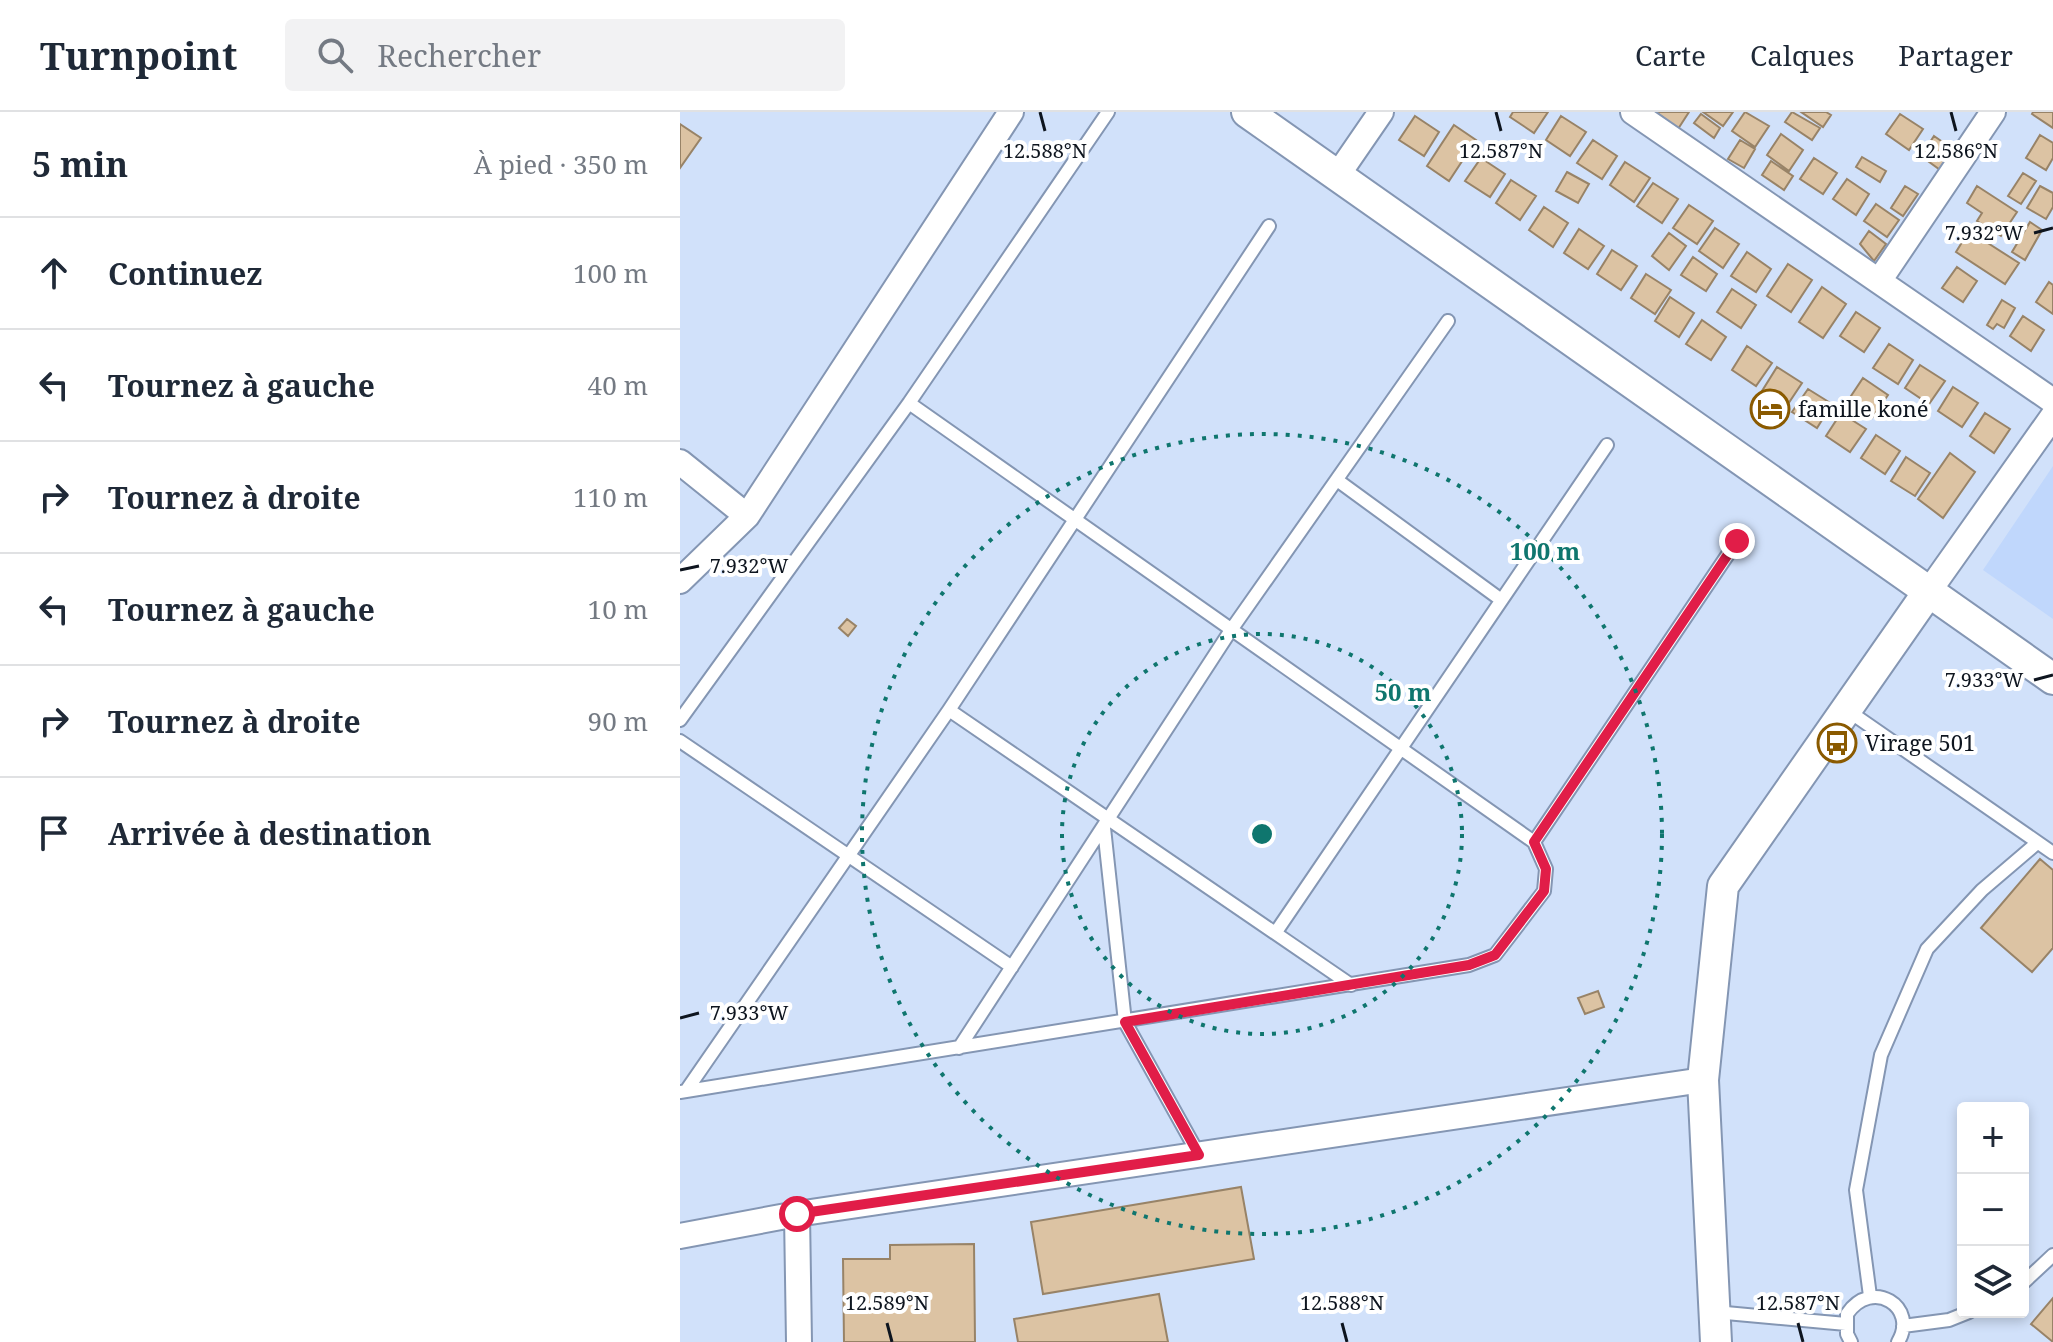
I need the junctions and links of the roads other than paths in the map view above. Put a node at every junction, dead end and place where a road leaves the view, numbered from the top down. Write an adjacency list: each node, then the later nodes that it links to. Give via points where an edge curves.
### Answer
1 (1011, 112): 17 (street)
2 (1108, 112): 12 (lane)
3 (1247, 112): 7 (street)
4 (1381, 112): 7 (street)
5 (1633, 112): 9 (street)
6 (1986, 115): 9 (street)
7 (1337, 176): 21 (street)
8 (1269, 226): 18 (lane)
9 (1879, 281): 11 (street)
10 (1448, 321): 16 (lane)
11 (2053, 401)
12 (909, 403): 18 (lane); 27 (lane)
13 (2053, 416): 21 (street)
14 (1607, 445): 22 (lane)
15 (680, 462): 17 (street)
16 (1337, 480): 22 (lane); 23 (lane)
17 (747, 516): 20 (street)
18 (1073, 518): 23 (lane); 25 (lane)
19 (1737, 541): 31 (lane)
20 (680, 581)
21 (1929, 591): 24 (street); 26 (street)
22 (1500, 599): 29 (lane)
23 (1231, 630): 29 (lane); 30 (lane)
24 (2053, 679)
25 (949, 710): 30 (lane); 34 (lane)
26 (1847, 710): 32 (lane); 40 (street, via 1723,886)
27 (680, 720)
28 (680, 741): 34 (lane)
29 (1399, 747): 31 (lane); 35 (lane)
30 (1107, 822): 35 (lane); 36 (lane); 38 (lane)
31 (1534, 842): 37 (lane, via 1546,869 1544,891 1495,955 1469,965)
32 (2037, 843): 33 (lane); 47 (lane, via 1982,890 1927,949 1881,1055 1856,1190)
33 (2053, 853)
34 (848, 856): 36 (lane); 41 (lane)
35 (1276, 932): 37 (lane)
36 (1012, 967): 39 (lane)
37 (1351, 985): 38 (lane)
38 (1125, 1022): 39 (lane); 42 (lane)
39 (959, 1048): 41 (lane)
40 (1703, 1080): 42 (street); 48 (street)
41 (683, 1092)
42 (1199, 1155): 43 (street)
43 (797, 1214): 44 (street); 52 (street)
44 (680, 1236)
45 (2053, 1255): 46 (lane)
46 (2029, 1277)
47 (1870, 1296): 50 (lane, via 1853,1306); 51 (lane, via 1890,1300)
48 (1715, 1312): 50 (lane); 53 (street)
49 (1957, 1317): 51 (lane)
50 (1846, 1324): 54 (lane)
51 (1903, 1326): 55 (lane)
52 (799, 1342)
53 (1716, 1342)
54 (1851, 1342)
55 (1898, 1342)

